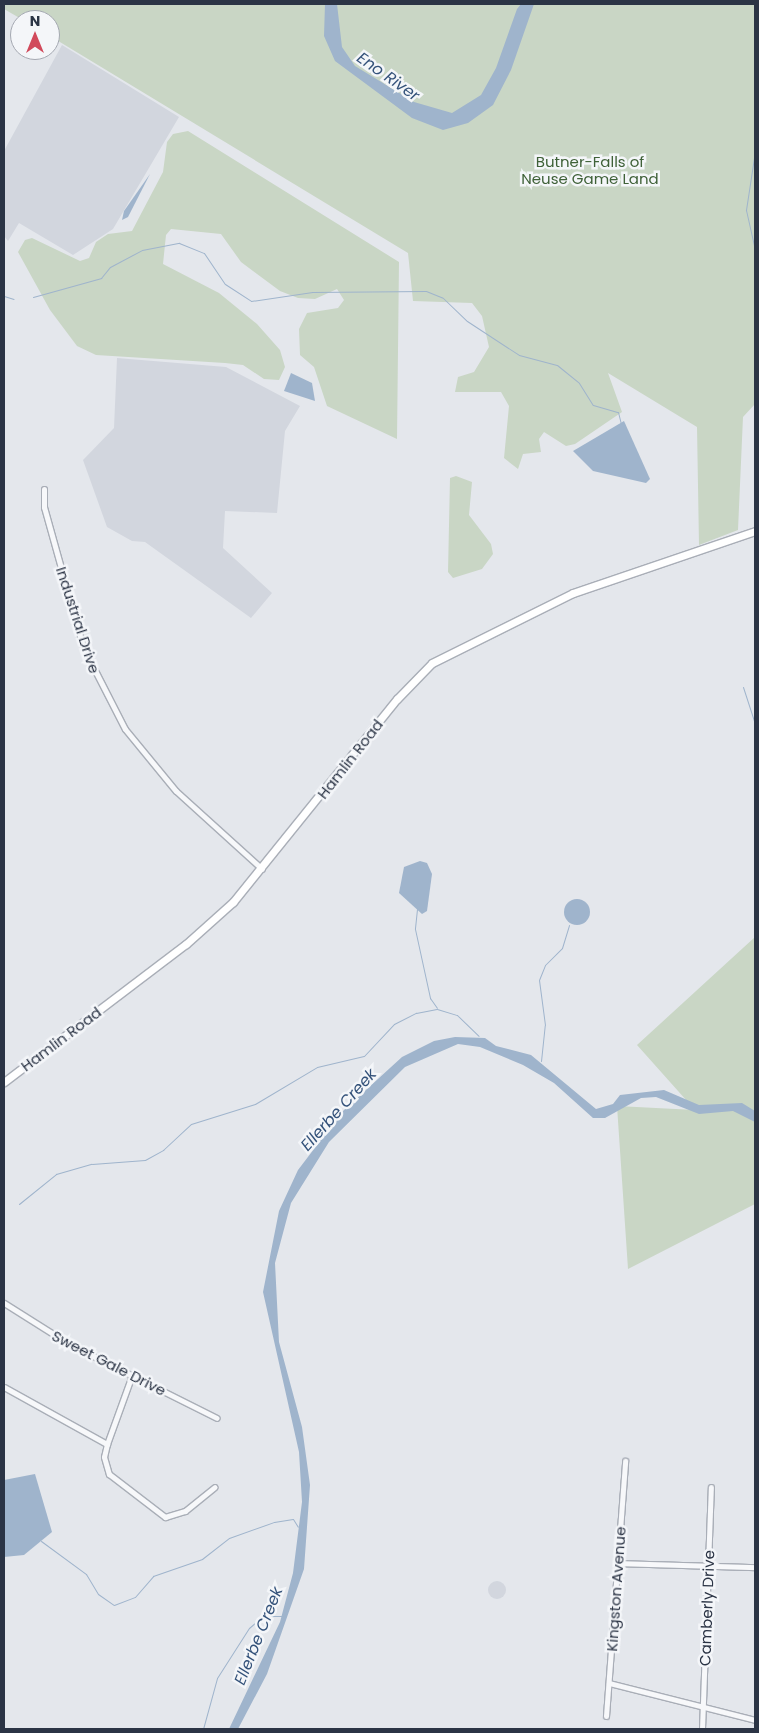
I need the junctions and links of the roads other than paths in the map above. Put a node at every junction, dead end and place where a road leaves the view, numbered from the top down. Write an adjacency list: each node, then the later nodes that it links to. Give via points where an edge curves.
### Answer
1 (44, 490): 3 (street, Industrial Drive, via 44,507 83,647 125,729 176,791)
2 (755, 531): 3 (street, Hamlin Road, via 573,593 438,659 397,700)
3 (263, 869): 4 (street, Hamlin Road, via 197,935)
4 (4, 1082)
5 (4, 1303): 6 (street, Sweet Gale Drive, via 69,1344)
6 (132, 1375): 8 (street, Sweet Gale Drive); 9 (street)
7 (4, 1386): 9 (street)
8 (217, 1418)
9 (106, 1444): 11 (street, via 104,1457 109,1474 160,1516 185,1511)
10 (625, 1461): 13 (street, Kingston Avenue)
11 (215, 1487)
12 (711, 1487): 14 (street, Camberly Drive)
13 (618, 1563): 14 (street); 16 (street, Kingston Avenue)
14 (708, 1566): 15 (street); 17 (street, Camberly Drive)
15 (755, 1568)
16 (609, 1683): 17 (street); 18 (street, Kingston Avenue)
17 (703, 1706): 19 (street); 20 (street, Camberly Drive)
18 (606, 1716)
19 (755, 1720)
20 (702, 1729)

